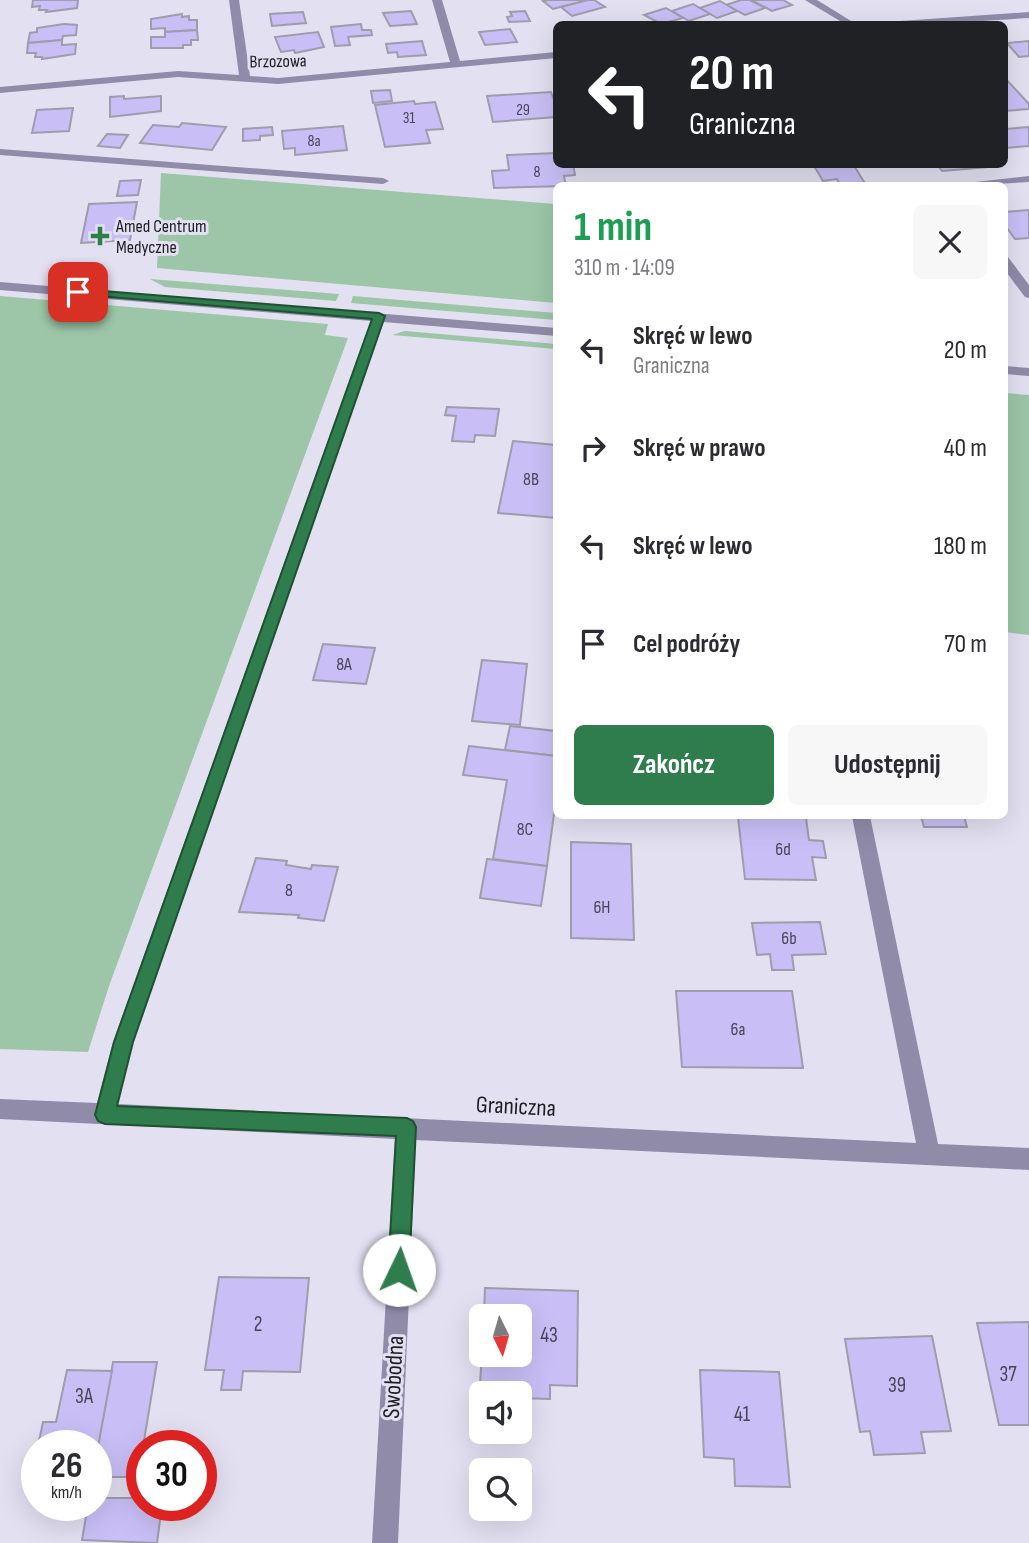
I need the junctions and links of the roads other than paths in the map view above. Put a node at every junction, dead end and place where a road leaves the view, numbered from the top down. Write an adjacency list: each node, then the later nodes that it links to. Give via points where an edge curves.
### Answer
1 (234, 0): 9 (street)
2 (437, 0): 8 (street)
3 (810, 0): 5 (street)
4 (1029, 15): 6 (street)
5 (846, 21)
6 (943, 21)
7 (553, 55): 8 (street, Brzozowa)
8 (456, 64): 9 (street, Brzozowa, via 325,78)
9 (245, 80): 10 (street, Brzozowa, via 178,74)
10 (0, 90)
11 (0, 152): 13 (street)
12 (1029, 179): 14 (street)
13 (383, 181)
14 (1002, 182)
15 (1008, 265): 17 (street)
16 (0, 286): 18 (street)
17 (1029, 294)
18 (379, 316): 19 (street); 24 (street, via 123,1042)
19 (553, 332)
20 (1008, 370): 21 (street)
21 (1029, 372)
22 (862, 819): 26 (street)
23 (0, 1109): 24 (street, Graniczna)
24 (105, 1115): 25 (street, Graniczna)
25 (407, 1127): 26 (street, Graniczna); 28 (street, Swobodna)
26 (929, 1154): 27 (street, Graniczna)
27 (1029, 1159)
28 (385, 1543)

